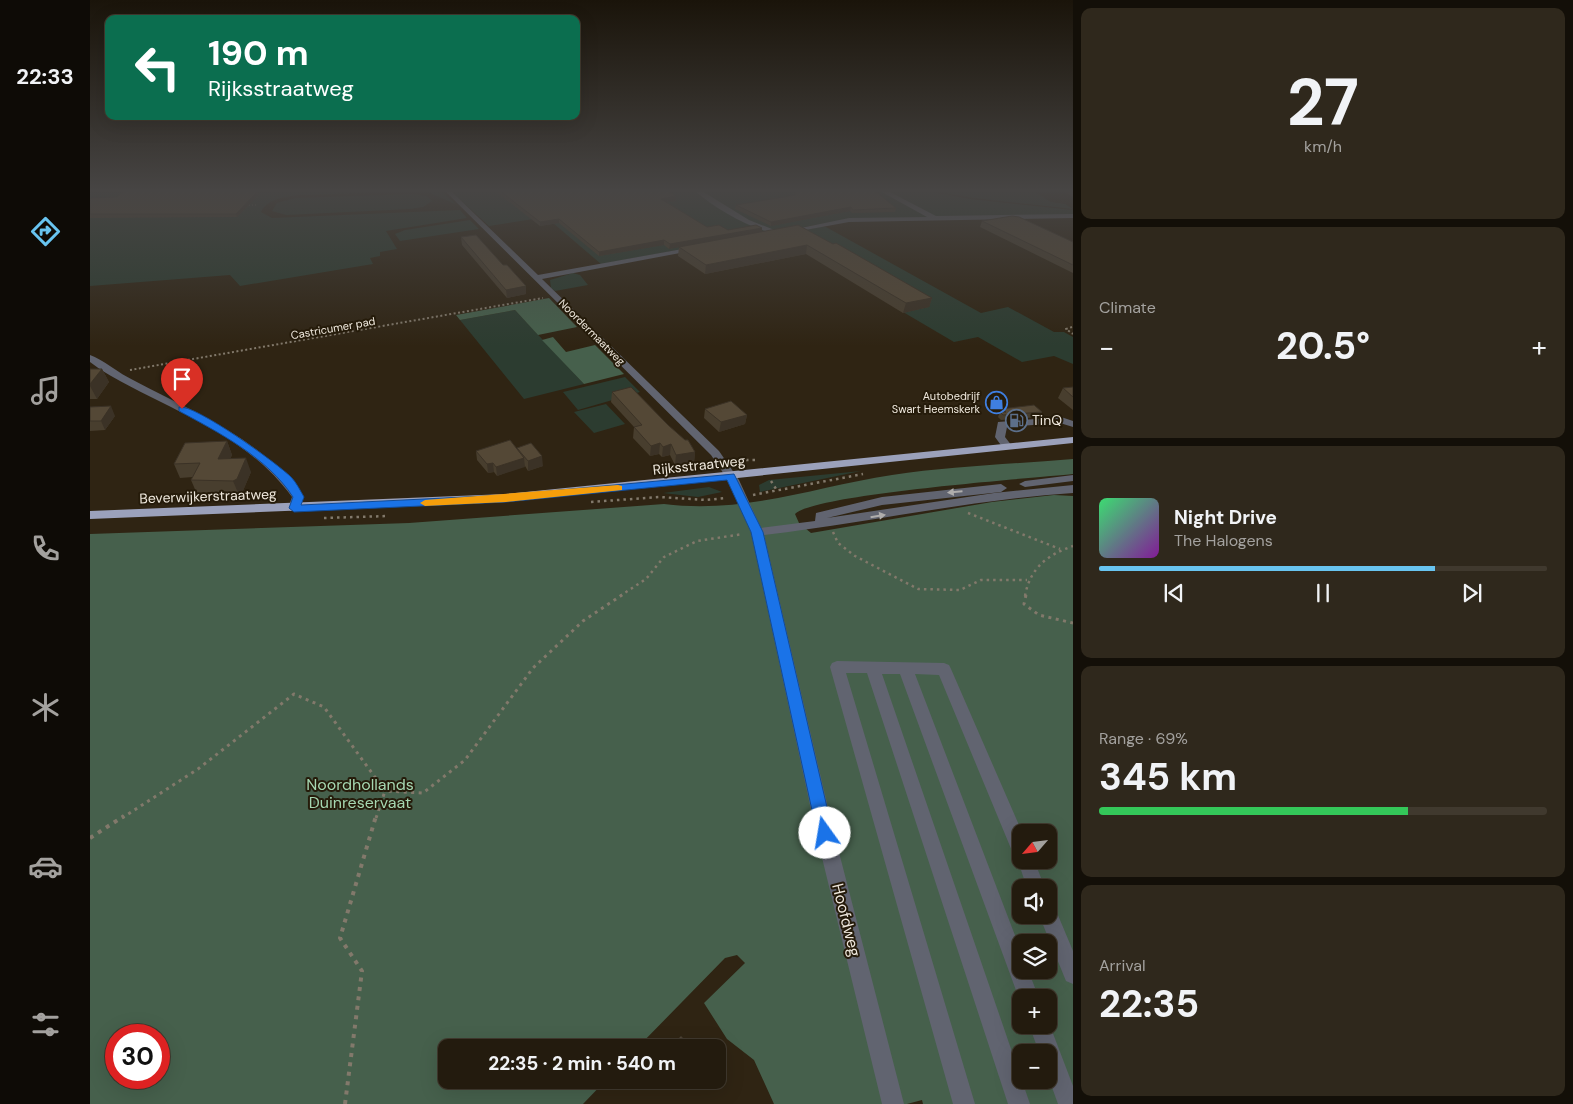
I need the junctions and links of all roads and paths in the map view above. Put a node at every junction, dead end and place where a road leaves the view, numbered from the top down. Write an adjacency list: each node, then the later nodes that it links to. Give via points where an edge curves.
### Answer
1 (500, 243): 3 (street, Noordermaatweg)
2 (706, 246): 3 (street)
3 (536, 278): 4 (street, Noordermaatweg)
4 (554, 296): 6 (path, Castricumer pad); 11 (street, Noordermaatweg)
5 (90, 358): 6 (street)
6 (113, 374): 21 (street, via 213,426 256,454 288,480 298,497)
7 (1073, 424): 9 (street, via 1061,420 1002,424 1000,438)
8 (1073, 440): 9 (main road, Rijksstraatweg)
9 (1007, 446): 13 (main road, Rijksstraatweg)
10 (759, 460): 11 (path, Rijksstraatweg)
11 (722, 461): 12 (path); 13 (street, Noordermaatweg)
12 (680, 468)
13 (730, 476): 17 (street, Hoofdweg); 20 (main road, Rijksstraatweg, via 506,498)
14 (1073, 478): 23 (street, one-way to 23, via 882,501 820,516 820,520)
15 (1073, 489): 19 (street, via 1022,492)
16 (782, 491): 17 (path)
17 (740, 497): 18 (path); 24 (street, Hoofdweg)
18 (692, 499)
19 (948, 505): 23 (street, one-way to 19); 26 (path)
20 (326, 507): 21 (main road, Beverwijkerstraatweg)
21 (294, 508): 22 (main road, Beverwijkerstraatweg)
22 (90, 515)
23 (830, 523): 24 (street); 27 (path, via 838,543 849,552 918,588 960,590 981,580)
24 (757, 532): 31 (path, via 697,541 664,557 646,579 583,621 533,668 465,760 423,792); 39 (street, Hoofdweg, via 825,833)
25 (1073, 546): 26 (path)
26 (1061, 550): 27 (path, via 1038,564)
27 (1027, 580): 28 (path, via 1024,604 1039,615)
28 (1073, 623)
29 (873, 668): 30 (street); 40 (street, via 837,667); 41 (street)
30 (905, 668): 32 (street, via 944,668); 36 (street)
31 (385, 791): 33 (path, via 324,707 294,694 198,769); 38 (path, via 340,938 362,971)
32 (1012, 830)
33 (90, 838)
34 (1052, 924): 35 (street)
35 (1073, 974)
36 (1026, 989)
37 (1042, 1034): 42 (street)
38 (345, 1104)
39 (894, 1104)
40 (964, 1104)
41 (1019, 1104)
42 (1069, 1104)

